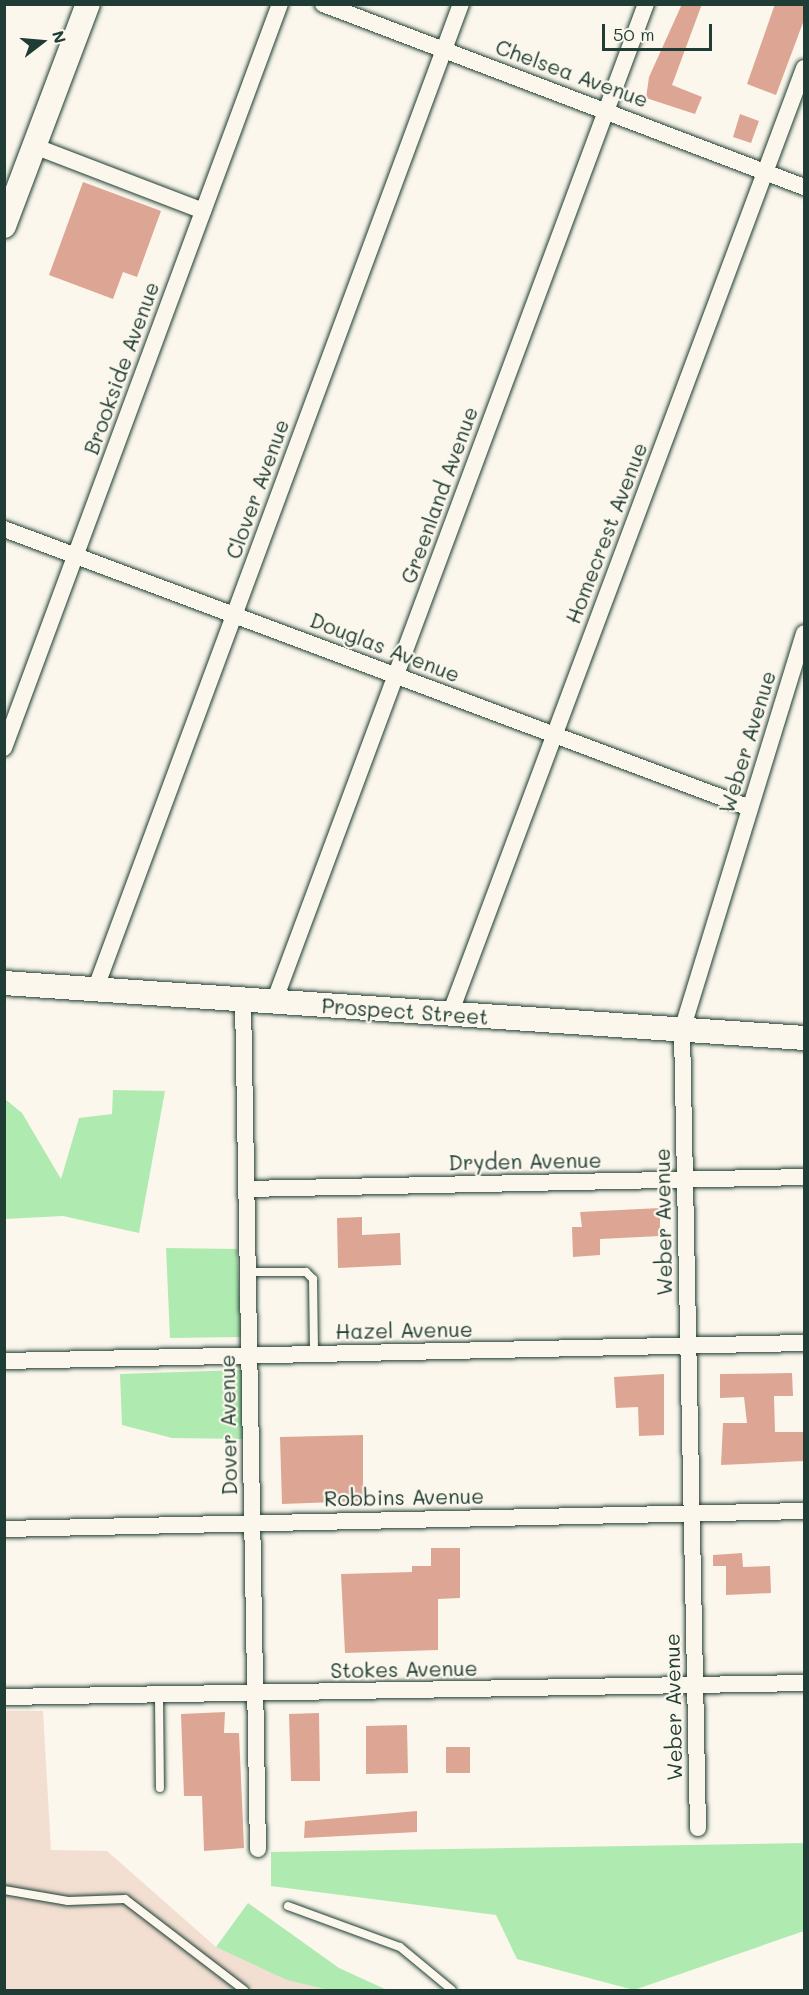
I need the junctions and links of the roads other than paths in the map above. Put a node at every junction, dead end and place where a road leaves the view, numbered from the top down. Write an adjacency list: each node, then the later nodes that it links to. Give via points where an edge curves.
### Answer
1 (88, 4): 9 (street)
2 (280, 4): 12 (street, Brookside Avenue)
3 (323, 4): 6 (street, Chelsea Avenue)
4 (461, 4): 6 (street, Clover Avenue)
5 (646, 4): 8 (street, Greenland Avenue)
6 (444, 50): 8 (street, Chelsea Avenue); 16 (street, Clover Avenue)
7 (804, 68): 10 (street, Homecrest Avenue)
8 (606, 110): 10 (street, Chelsea Avenue); 18 (street, Greenland Avenue)
9 (33, 146): 12 (street); 13 (street)
10 (766, 170): 11 (street, Chelsea Avenue); 19 (street, Homecrest Avenue)
11 (804, 187)
12 (203, 211): 15 (street, Brookside Avenue)
13 (7, 212)
14 (4, 529): 15 (street, Douglas Avenue)
15 (76, 555): 16 (street, Douglas Avenue); 20 (street, Brookside Avenue)
16 (235, 615): 18 (street, Douglas Avenue); 23 (street, Clover Avenue)
17 (804, 633): 21 (street, Weber Avenue)
18 (396, 675): 19 (street, Douglas Avenue); 25 (street, Greenland Avenue)
19 (555, 735): 21 (street, Douglas Avenue); 26 (street, Homecrest Avenue)
20 (4, 748)
21 (750, 808): 27 (street, Weber Avenue)
22 (4, 983): 23 (street, Prospect Street)
23 (95, 990): 24 (street, Prospect Street)
24 (243, 1000): 25 (street, Prospect Street); 31 (street, Dover Avenue)
25 (274, 1002): 26 (street, Prospect Street)
26 (450, 1014): 27 (street, Prospect Street)
27 (682, 1030): 28 (street, Prospect Street); 30 (street, Weber Avenue)
28 (804, 1038)
29 (804, 1177): 30 (street, Dryden Avenue)
30 (685, 1180): 31 (street, Dryden Avenue); 34 (street, Weber Avenue)
31 (246, 1189): 32 (street, Dover Avenue)
32 (248, 1272): 35 (lane, via 306,1272 313,1279); 36 (street, Dover Avenue)
33 (804, 1343): 34 (street, Hazel Avenue)
34 (688, 1346): 35 (street, Hazel Avenue); 39 (street, Weber Avenue)
35 (314, 1354): 36 (street, Hazel Avenue)
36 (249, 1356): 37 (street, Hazel Avenue); 40 (street, Dover Avenue)
37 (4, 1361)
38 (804, 1511): 39 (street, Robbins Avenue)
39 (692, 1513): 40 (street, Robbins Avenue); 43 (street, Weber Avenue)
40 (252, 1523): 41 (street, Robbins Avenue); 44 (street, Dover Avenue)
41 (4, 1529)
42 (804, 1683): 43 (street, Stokes Avenue)
43 (696, 1685): 44 (street, Stokes Avenue); 48 (street, Weber Avenue)
44 (255, 1695): 46 (street, Stokes Avenue); 49 (street, Dover Avenue)
45 (4, 1697): 46 (street, Stokes Avenue)
46 (159, 1697): 47 (lane)
47 (160, 1788)
48 (698, 1828)
49 (258, 1849)
50 (4, 1890): 52 (lane, via 68,1901 125,1899)
51 (288, 1906): 53 (lane, via 400,1947)
52 (244, 1990)
53 (452, 1990)

